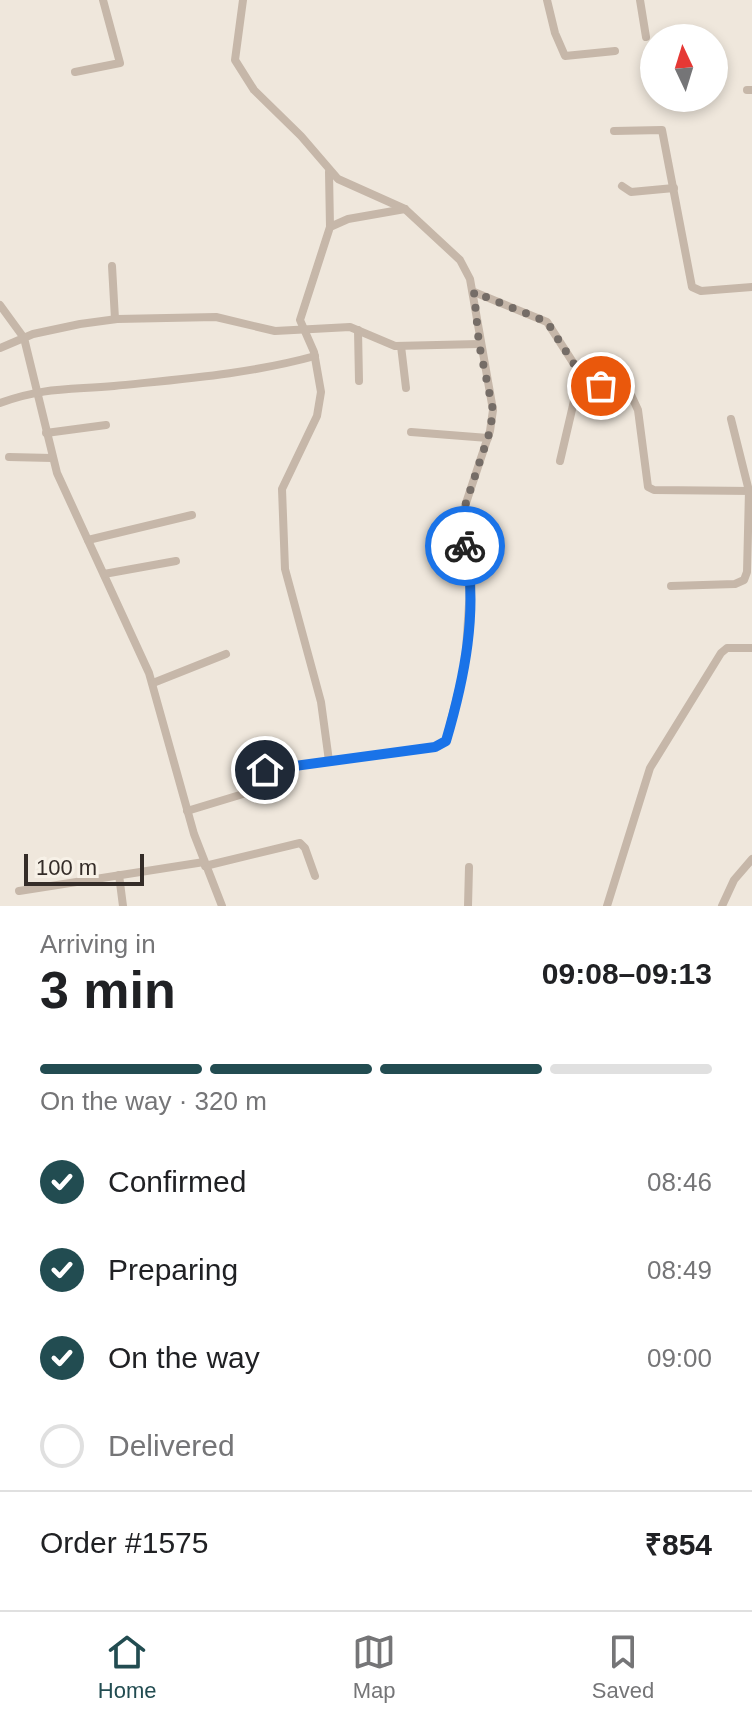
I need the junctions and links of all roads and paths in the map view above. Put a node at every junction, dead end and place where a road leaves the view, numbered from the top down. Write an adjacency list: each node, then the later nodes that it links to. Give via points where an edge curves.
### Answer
1 (103, 0): 7 (street, via 120,63)
2 (243, 0): 9 (street, via 237,65)
3 (547, 0): 6 (street, via 565,56)
4 (640, 0): 5 (street)
5 (644, 24)
6 (615, 51)
7 (75, 72)
8 (614, 131): 11 (street, via 662,130)
9 (329, 171): 12 (street, via 352,188); 13 (street)
10 (622, 186): 11 (street, via 631,192)
11 (674, 188): 15 (street, via 692,287)
12 (405, 209): 13 (street); 16 (street, via 460,260)
13 (330, 227): 19 (street, via 300,316)
14 (112, 266): 18 (street)
15 (752, 287)
16 (474, 292): 22 (street); 26 (street, via 547,322)
17 (0, 305): 21 (street)
18 (115, 319): 19 (street, via 228,318 264,331); 21 (street)
19 (302, 329): 20 (street); 25 (street)
20 (358, 330): 23 (street); 27 (street)
21 (24, 338): 24 (street); 29 (street)
22 (479, 344): 23 (street); 35 (street, via 492,401)
23 (401, 346): 28 (street)
24 (0, 348)
25 (315, 356): 29 (street, via 275,367); 48 (street, via 320,405 286,475 282,500 288,585 321,702)
26 (581, 371): 38 (street); 39 (street, via 635,400 648,487)
27 (359, 381)
28 (406, 388)
29 (36, 390): 30 (street); 34 (street)
30 (0, 403)
31 (731, 419): 39 (street)
32 (106, 425): 34 (street)
33 (411, 432): 35 (street)
34 (46, 433): 37 (street)
35 (488, 438): 48 (street, via 462,515 470,589 465,665 446,741 435,747)
36 (9, 457): 37 (street)
37 (52, 458): 41 (street)
38 (560, 461)
39 (751, 491): 44 (street, via 744,580)
40 (192, 515): 41 (street)
41 (88, 540): 43 (street)
42 (176, 561): 43 (street)
43 (104, 574): 47 (street)
44 (671, 586)
45 (752, 648): 59 (street, via 721,653 657,752)
46 (226, 654): 47 (street)
47 (153, 683): 49 (street)
48 (329, 761): 49 (street, via 265,770 258,789)
49 (187, 811): 51 (street)
50 (752, 859): 60 (street)
51 (205, 864): 53 (street); 54 (street, via 300,843); 57 (street)
52 (469, 867): 58 (street)
53 (119, 875): 55 (street); 56 (street)
54 (315, 876)
55 (19, 891)
56 (123, 906)
57 (222, 906)
58 (468, 906)
59 (607, 906)
60 (722, 906)

